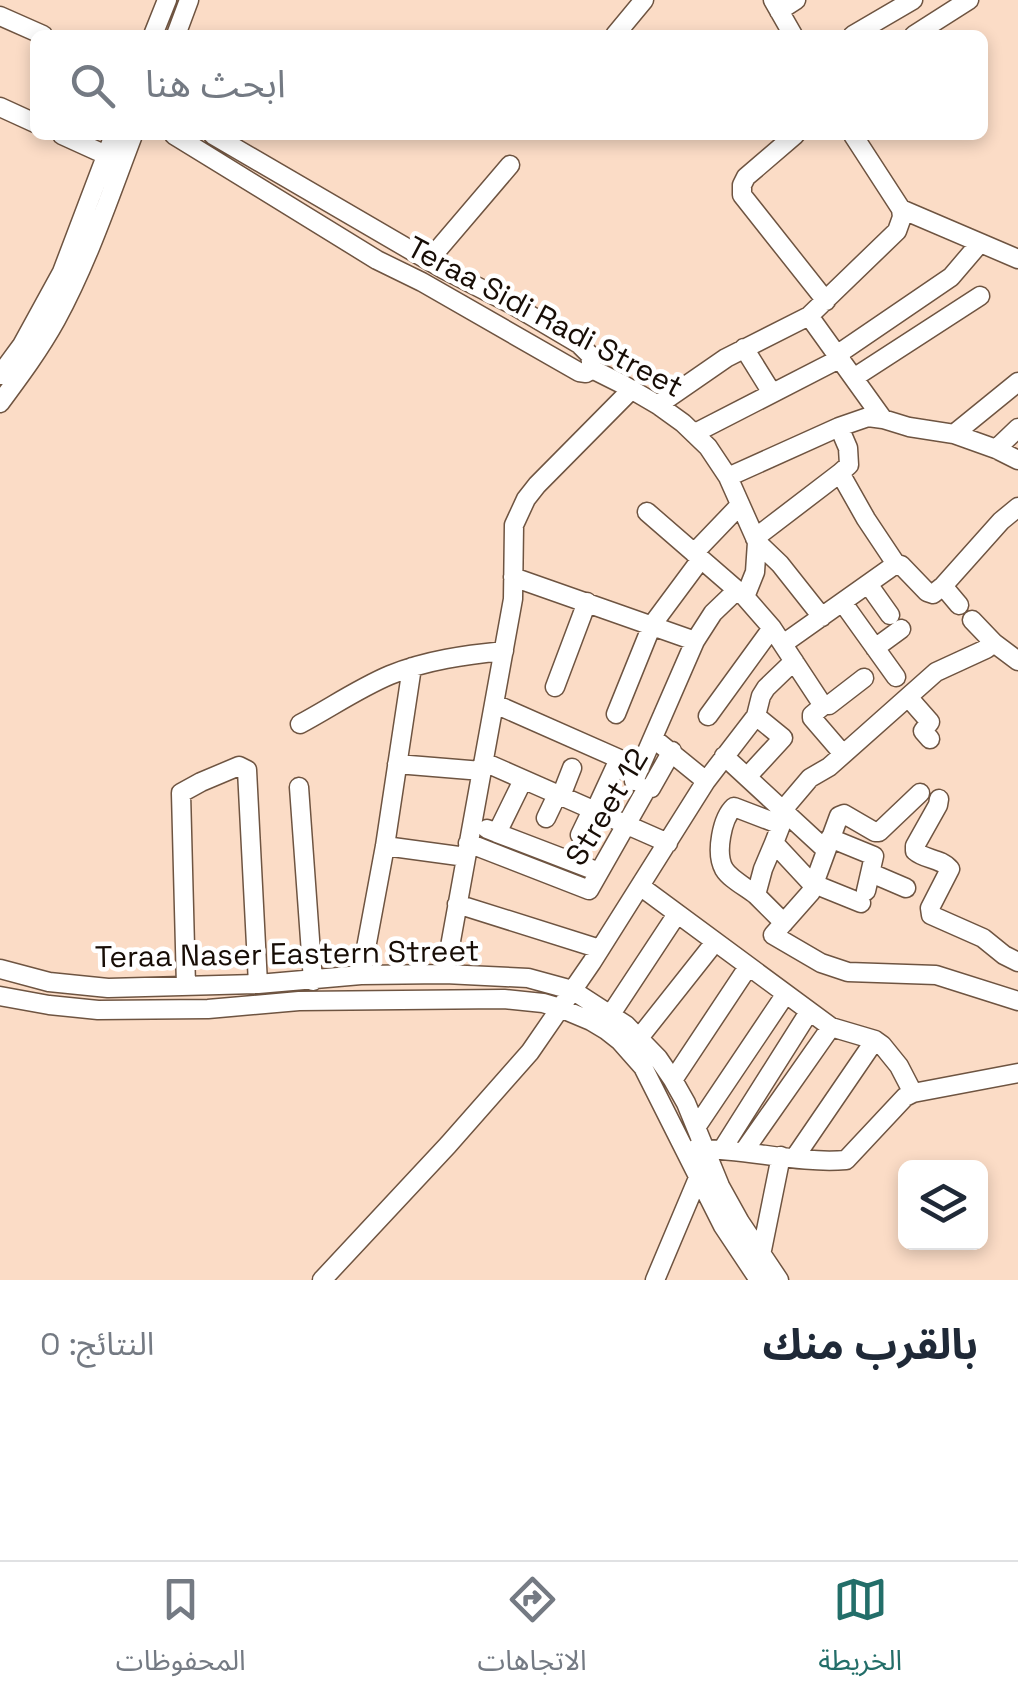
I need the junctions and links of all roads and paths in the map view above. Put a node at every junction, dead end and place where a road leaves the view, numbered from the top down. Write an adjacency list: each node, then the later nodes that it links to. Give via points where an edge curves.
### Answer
1 (167, 0): 10 (street)
2 (189, 0): 11 (street)
3 (644, 0): 12 (street)
4 (796, 0): 7 (street)
5 (913, 0): 14 (street)
6 (970, 0): 15 (street)
7 (776, 5): 13 (street)
8 (0, 16): 9 (street)
9 (32, 30)
10 (154, 30)
11 (178, 30)
12 (619, 30)
13 (789, 30)
14 (862, 30)
15 (922, 30)
16 (0, 107): 17 (street)
17 (30, 121)
18 (73, 140): 25 (street)
19 (112, 140): 25 (street)
20 (131, 140): 42 (street, via 76,280)
21 (182, 140): 36 (street, Teraa Sidi Radi Street, via 378,260 579,372)
22 (222, 140): 30 (street)
23 (789, 140): 32 (street, via 746,177 742,196)
24 (856, 140): 27 (street)
25 (106, 155): 37 (street, via 62,272)
26 (510, 165): 30 (street)
27 (900, 209): 28 (street); 32 (street, via 897,231)
28 (980, 243): 29 (street); 35 (street, via 951,277)
29 (1018, 259)
30 (429, 260): 36 (street, via 579,344)
31 (980, 296): 38 (street)
32 (826, 300): 33 (street)
33 (809, 316): 34 (street); 35 (street)
34 (744, 348): 41 (street); 43 (street)
35 (839, 356): 38 (street); 41 (street)
36 (592, 369): 40 (street, Teraa Sidi Radi Street)
37 (0, 375)
38 (854, 377): 44 (street)
39 (1018, 382): 48 (street)
40 (632, 389): 43 (street, Teraa Sidi Radi Street); 59 (street, via 526,498 514,525)
41 (772, 392): 47 (street)
42 (0, 403)
43 (658, 405): 47 (street, Teraa Sidi Radi Street)
44 (883, 419): 45 (street); 48 (street)
45 (840, 427): 51 (street, via 850,465); 52 (street)
46 (1018, 428): 49 (street)
47 (695, 433): 52 (street, Teraa Sidi Radi Street)
48 (954, 434): 49 (street)
49 (996, 449): 50 (street)
50 (1018, 460)
51 (840, 473): 56 (street); 58 (street)
52 (728, 477): 53 (street, Teraa Sidi Radi Street)
53 (740, 505): 56 (street, Teraa Sidi Radi Street); 57 (street)
54 (1018, 507): 61 (street)
55 (647, 512): 57 (street)
56 (756, 540): 62 (street, via 754,572); 65 (street, Teraa Sidi Radi Street)
57 (698, 556): 62 (street); 66 (street)
58 (896, 564): 60 (street); 61 (street, via 928,594)
59 (514, 577): 63 (street); 72 (street)
60 (868, 584): 64 (street); 71 (street, via 896,622)
61 (943, 586): 69 (street)
62 (741, 593): 67 (street); 68 (street, via 713,613)
63 (587, 602): 66 (street); 78 (street)
64 (842, 602): 65 (street); 71 (street)
65 (822, 617): 70 (street)
66 (652, 625): 68 (street); 82 (street)
67 (772, 628): 70 (street); 83 (street)
68 (695, 641): 86 (street)
69 (994, 643): 74 (street); 79 (street, via 942,668 934,685)
70 (783, 644): 73 (street)
71 (875, 648): 76 (street)
72 (504, 650): 75 (street); 80 (street)
73 (794, 661): 81 (street); 84 (street, via 766,688)
74 (1018, 661)
75 (412, 668): 85 (street); 92 (street)
76 (896, 677)
77 (864, 678): 81 (street)
78 (554, 687)
79 (908, 697): 87 (street, via 930,722 923,732); 89 (street)
80 (495, 704): 91 (street); 93 (street)
81 (824, 705): 89 (street, via 812,718)
82 (616, 714)
83 (708, 716)
84 (756, 716): 90 (street); 95 (street, via 783,738)
85 (300, 724)
86 (653, 738): 88 (street); 91 (street, via 637,774)
87 (930, 739)
88 (672, 752): 97 (street); 106 (street, Street 12)
89 (842, 754): 103 (street)
90 (724, 756): 95 (street); 97 (street)
91 (619, 759): 102 (street)
92 (397, 764): 93 (street); 112 (street)
93 (483, 767): 96 (street); 105 (street)
94 (572, 768): 100 (street)
95 (747, 777): 103 (street)
96 (524, 780): 100 (street); 107 (street)
97 (706, 782): 109 (street)
98 (299, 788): 130 (street)
99 (920, 794): 111 (street, via 879,832 839,816)
100 (559, 795): 102 (street); 104 (street)
101 (940, 799): 125 (street, via 915,846 918,854 950,869 930,916 983,938)
102 (593, 810): 106 (street); 108 (street)
103 (782, 811): 111 (street)
104 (546, 818)
105 (472, 824): 107 (street); 113 (street)
106 (626, 825): 109 (street); 114 (street, Street 12)
107 (496, 833): 114 (street)
108 (580, 835)
109 (668, 843): 116 (street)
110 (774, 843): 115 (street); 119 (street); 119 (street, via 781,825 731,808 722,866)
111 (828, 844): 115 (street); 118 (street, via 874,856)
112 (386, 846): 113 (street); 129 (street)
113 (467, 850): 114 (street, Street 12, via 589,890); 120 (street)
114 (599, 872)
115 (814, 885): 118 (street); 122 (street)
116 (640, 886): 121 (street); 124 (street)
117 (906, 888): 118 (street)
118 (866, 889)
119 (756, 895): 122 (street)
120 (457, 904): 124 (street); 128 (street)
121 (677, 914): 123 (street); 139 (street)
122 (778, 929): 136 (street, via 821,963 848,972 936,975)
123 (715, 942): 126 (street); 141 (street)
124 (600, 949): 133 (street)
125 (1018, 962)
126 (748, 967): 134 (street); 144 (street)
127 (0, 969): 132 (street, Teraa Naser Eastern Street, via 77,986)
128 (445, 974): 129 (street, Teraa Naser Eastern Street); 133 (street, Teraa Naser Eastern Street, via 528,978)
129 (361, 975): 130 (street, Teraa Naser Eastern Street)
130 (313, 981): 131 (street, Teraa Naser Eastern Street)
131 (258, 984): 132 (street, Teraa Naser Eastern Street); 132 (street, via 248,770 239,766 182,793)
132 (186, 986)
133 (572, 990): 137 (street); 139 (street, Teraa Naser Eastern Street)
134 (785, 994): 138 (street); 146 (street)
135 (0, 996): 137 (street, Teraa Naser Eastern Street, via 98,1010 485,1000)
136 (1018, 1001)
137 (560, 1008): 148 (street, Teraa Naser Eastern Street, via 606,1030 644,1066); 153 (street, via 494,1094)
138 (809, 1012): 140 (street); 147 (street)
139 (611, 1014): 141 (street, Teraa Naser Eastern Street)
140 (831, 1027): 142 (street); 149 (street)
141 (640, 1038): 144 (street, Teraa Naser Eastern Street)
142 (875, 1040): 145 (street); 150 (street)
143 (1018, 1074): 145 (street)
144 (674, 1080): 146 (street, Teraa Naser Eastern Street)
145 (914, 1093): 150 (street, via 850,1158)
146 (697, 1126): 147 (street, Teraa Naser Eastern Street)
147 (714, 1148): 148 (street); 149 (street); 152 (street, Teraa Naser Eastern Street, via 720,1186)
148 (685, 1149): 151 (street, Teraa Naser Eastern Street)
149 (744, 1150): 150 (street)
150 (788, 1156): 152 (street)
151 (698, 1178): 152 (street, Teraa Naser Eastern Street); 154 (street)
152 (755, 1272): 155 (street, Teraa Naser Eastern Street)
153 (322, 1280)
154 (654, 1280)
155 (779, 1280)

